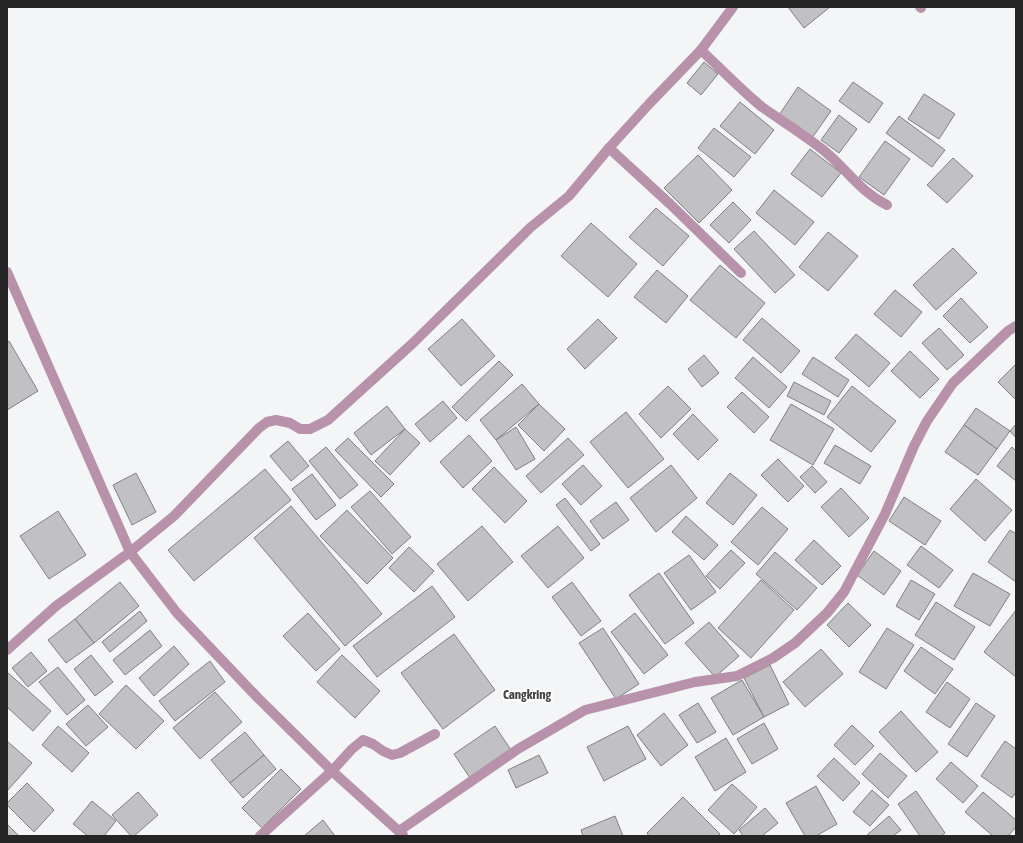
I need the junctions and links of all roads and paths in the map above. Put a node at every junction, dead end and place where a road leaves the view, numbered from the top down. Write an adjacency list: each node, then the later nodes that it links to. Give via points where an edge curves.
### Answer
1 (733, 7): 2 (street)
2 (701, 50): 3 (street); 4 (street, via 761,106 822,149 842,165 856,184)
3 (609, 148): 6 (street); 8 (street, via 569,196 531,227 412,344 328,420 310,429 300,429 290,423 276,420 267,422 174,516)
4 (887, 205)
5 (7, 272): 8 (street)
6 (741, 273)
7 (1016, 326): 12 (street, via 953,383 914,446 885,514 844,592 827,614 796,643 737,676 695,682 585,710 518,749)
8 (130, 552): 9 (street, via 56,606); 11 (street, via 177,613)
9 (7, 650)
10 (435, 734): 11 (street, via 392,755 363,740)
11 (332, 771): 12 (street); 13 (street)
12 (401, 834)
13 (260, 836)

